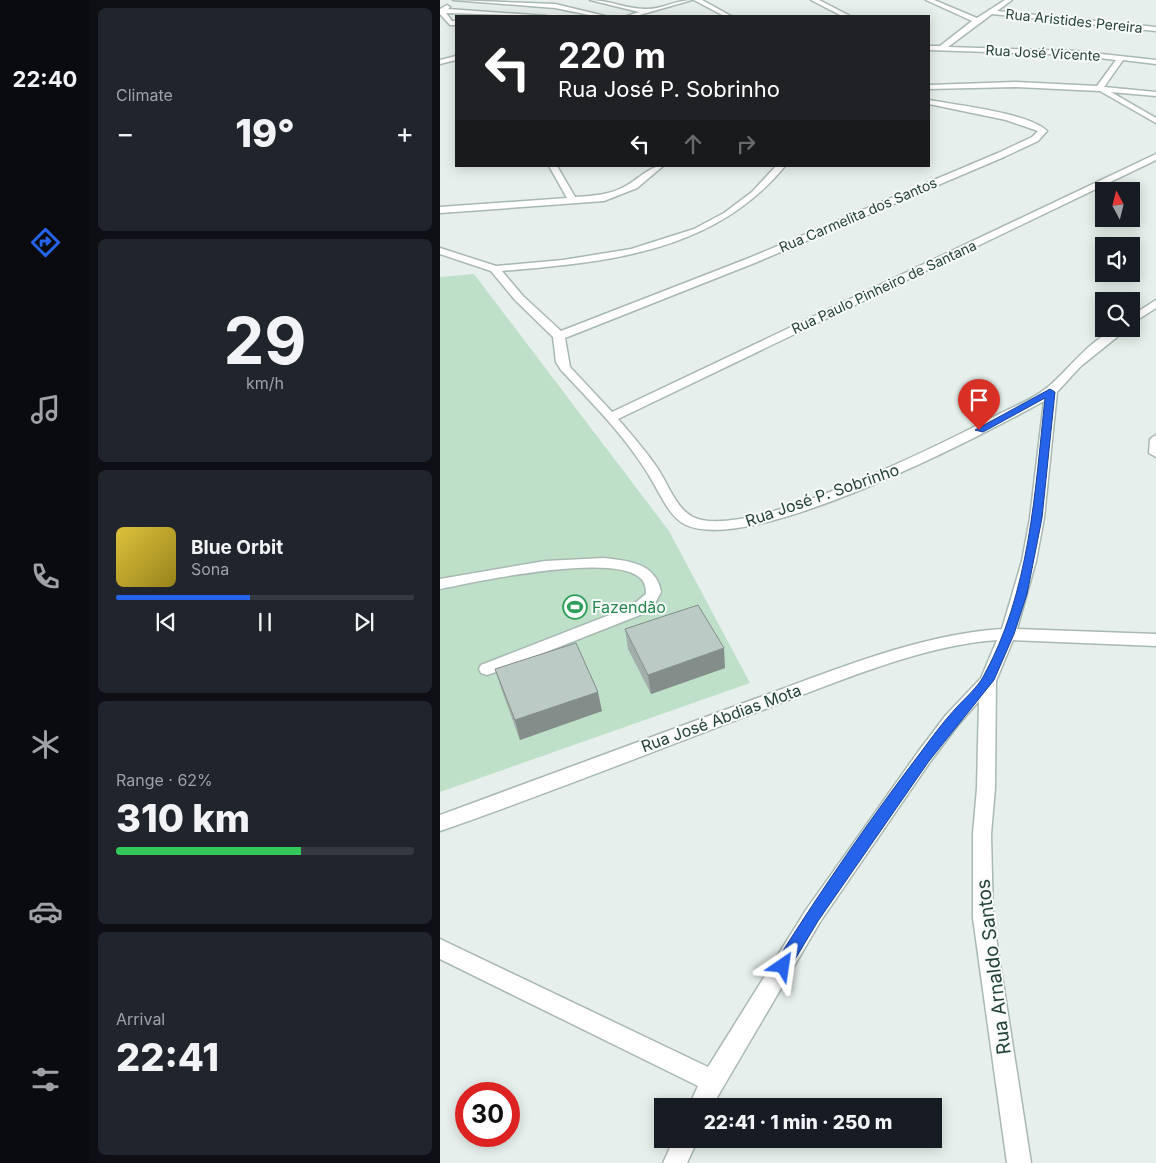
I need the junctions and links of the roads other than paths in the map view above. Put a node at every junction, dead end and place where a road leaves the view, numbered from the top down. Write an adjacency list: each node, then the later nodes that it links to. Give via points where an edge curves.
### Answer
1 (456, 0): 9 (street); 10 (street)
2 (562, 0): 9 (street)
3 (593, 0): 11 (street)
4 (689, 0): 11 (street)
5 (697, 0): 17 (street)
6 (814, 0): 18 (street)
7 (929, 0): 19 (street)
8 (1009, 0): 12 (street)
9 (555, 6): 14 (street); 15 (street)
10 (441, 11): 13 (street); 20 (street, via 450,23)
11 (648, 11): 16 (street)
12 (993, 12): 19 (street); 21 (street, Rua Aristides Pereira)
13 (522, 15)
14 (543, 15)
15 (597, 15)
16 (634, 15)
17 (726, 15)
18 (845, 15)
19 (977, 21): 23 (street)
20 (455, 23)
21 (1156, 29)
22 (930, 48): 23 (street, Rua José Vicente)
23 (942, 49): 25 (street, Rua José Vicente, via 1074,53)
24 (455, 58): 26 (street)
25 (1121, 58): 27 (street, Rua José Vicente); 29 (street)
26 (440, 62)
27 (1156, 62)
28 (930, 87): 29 (street, via 1037,83)
29 (1100, 87): 30 (street); 32 (street)
30 (1156, 94)
31 (930, 102): 43 (street, Rua Carmelita dos Santos, via 1023,122 1043,131 1035,139 753,260)
32 (1156, 121)
33 (1156, 157): 46 (street, Rua Paulo Pinheiro de Santana)
34 (554, 167): 37 (street)
35 (657, 167): 37 (street, via 627,191 604,198)
36 (780, 167): 40 (street, via 755,194 726,215 664,242 604,259)
37 (573, 201): 38 (street)
38 (440, 210)
39 (440, 252): 40 (street)
40 (495, 269): 43 (street, via 519,298)
41 (1156, 303): 42 (street)
42 (1140, 315)
43 (559, 336): 46 (street, Rua José P. Sobrinho, via 562,362)
44 (1112, 337): 45 (street, Rua José P. Sobrinho, via 1078,363)
45 (1050, 392): 46 (street, Rua José P. Sobrinho, via 876,480 798,507 735,526 721,527 697,525 682,516); 50 (street, via 1035,527 1021,594)
46 (611, 417)
47 (1156, 439): 48 (street)
48 (1156, 454)
49 (440, 584): 52 (street, via 527,568 608,563 627,565 644,572 654,586 654,595 648,603 635,611)
50 (1008, 634): 51 (street, Rua José Abdias Mota); 53 (street); 54 (street, Rua José Abdias Mota, via 975,636 929,646 830,678)
51 (1156, 640)
52 (487, 669)
53 (988, 680): 56 (street, via 952,720 813,916); 60 (street, Rua Arnaldo Santos, via 982,834 983,918)
54 (440, 823)
55 (440, 948): 56 (street)
56 (712, 1080): 57 (street)
57 (704, 1098)
58 (682, 1148): 59 (street)
59 (675, 1163)
60 (1019, 1163)

